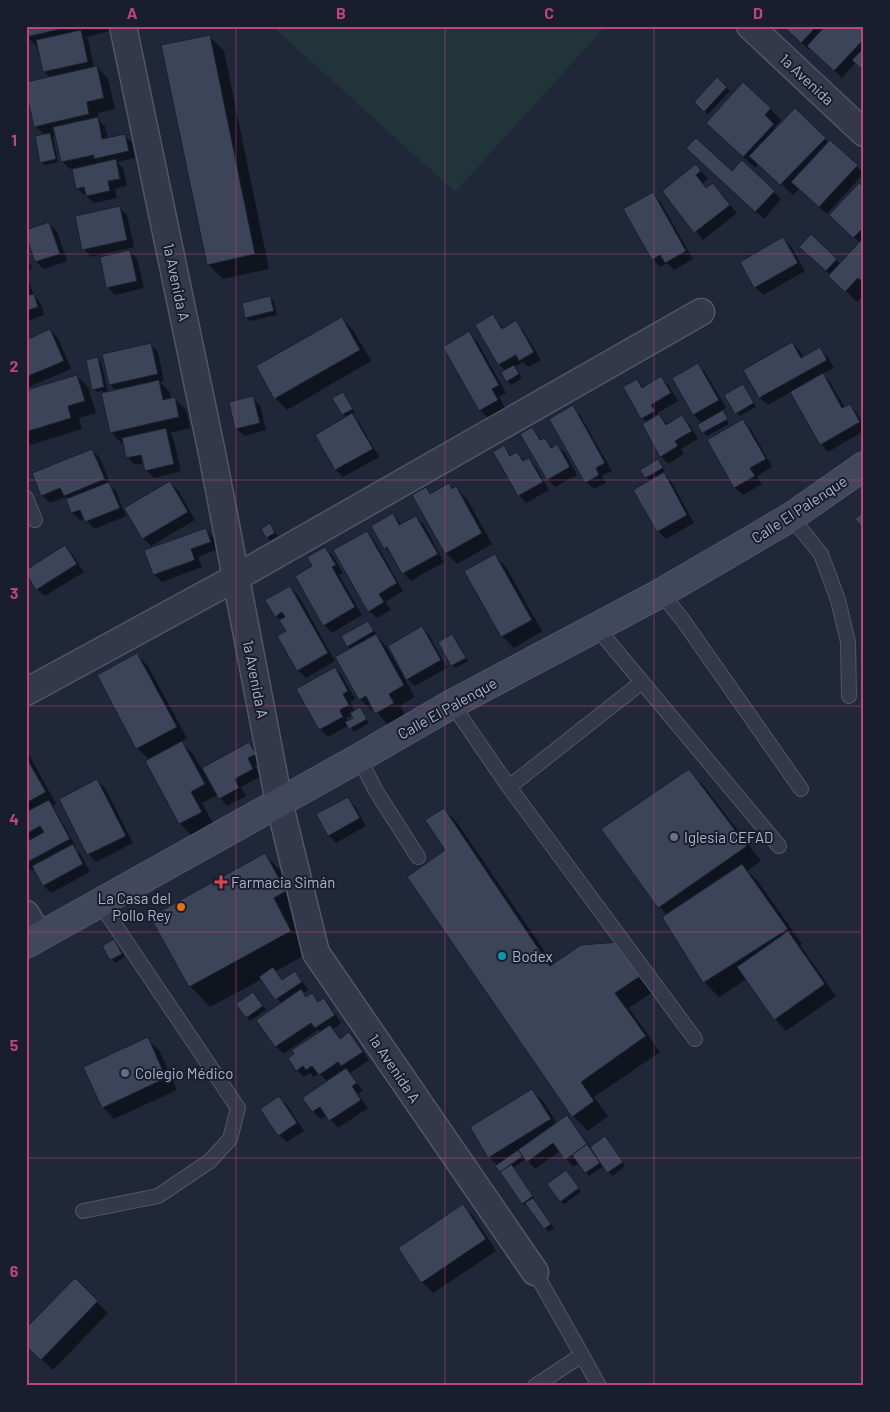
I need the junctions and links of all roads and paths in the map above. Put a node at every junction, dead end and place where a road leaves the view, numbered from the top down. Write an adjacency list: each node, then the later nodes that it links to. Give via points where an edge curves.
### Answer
1 (123, 26): 9 (street, 1a Avenida A)
2 (750, 26): 3 (street, 1a Avenida)
3 (864, 133)
4 (701, 312): 9 (street)
5 (864, 466): 7 (street, Calle El Palenque)
6 (26, 498): 8 (lane)
7 (791, 517): 10 (street, Calle El Palenque); 14 (lane, via 821,554 838,600 848,642)
8 (35, 520)
9 (237, 577): 13 (street); 19 (street, 1a Avenida A)
10 (661, 593): 11 (street, Calle El Palenque); 18 (lane)
11 (597, 628): 12 (lane); 15 (street, Calle El Palenque)
12 (642, 682): 17 (lane); 20 (lane)
13 (26, 692)
14 (849, 696)
15 (452, 704): 16 (street, Calle El Palenque); 17 (lane)
16 (359, 758): 19 (street, Calle El Palenque); 21 (lane)
17 (509, 787): 24 (lane)
18 (801, 789)
19 (279, 802): 22 (street, Calle El Palenque); 26 (street, 1a Avenida A, via 316,953)
20 (779, 846)
21 (418, 857)
22 (100, 904): 23 (street, Calle El Palenque); 25 (lane, via 238,1108 230,1139 210,1161 158,1196)
23 (31, 932)
24 (695, 1039)
25 (83, 1211)
26 (535, 1272): 27 (lane)
27 (582, 1355): 28 (lane); 29 (lane)
28 (536, 1386)
29 (599, 1386)

